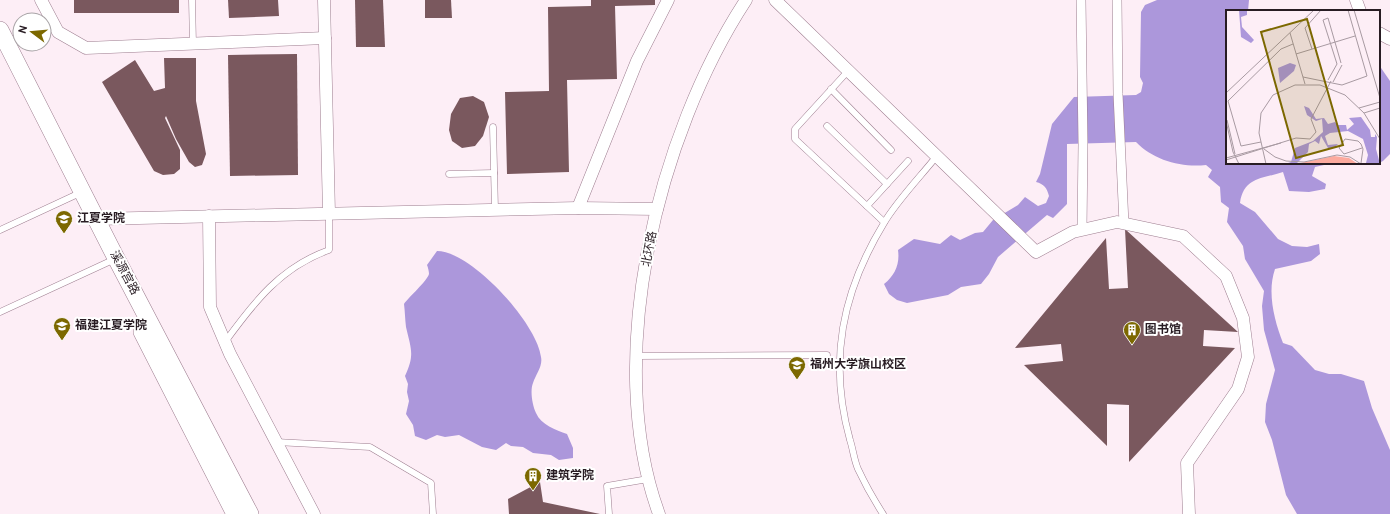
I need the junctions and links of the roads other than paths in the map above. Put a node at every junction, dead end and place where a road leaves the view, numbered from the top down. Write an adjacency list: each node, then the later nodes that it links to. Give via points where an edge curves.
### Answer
1 (41, 0): 15 (street, via 58,32 86,48)
2 (192, 0): 15 (lane)
3 (324, 0): 13 (street)
4 (668, 0): 29 (street, via 637,61)
5 (746, 0): 30 (street, 北环路, via 730,25 700,84 676,146)
6 (775, 0): 17 (street)
7 (1081, 0): 38 (street)
8 (1117, 0): 36 (street)
9 (1356, 0): 10 (street)
10 (1360, 10)
11 (0, 30): 27 (main road, 溪源宫路)
12 (1380, 34): 14 (street)
13 (325, 38): 15 (street); 32 (street)
14 (1390, 39)
15 (193, 44)
16 (0, 56): 27 (main road, 溪源宫路)
17 (848, 71): 18 (lane); 22 (street)
18 (831, 89): 21 (lane); 28 (lane, via 795,129 795,139)
19 (827, 126): 26 (lane)
20 (493, 128): 24 (lane)
21 (891, 150)
22 (936, 157): 35 (lane); 38 (street, via 1036,252 1073,232)
23 (908, 161): 26 (lane)
24 (494, 173): 25 (lane); 31 (lane)
25 (449, 174)
26 (887, 184): 28 (lane)
27 (77, 194): 34 (main road, 溪源宫路); 37 (lane); 39 (main road, 溪源宫路)
28 (867, 206): 35 (lane)
29 (578, 208): 30 (street); 31 (street)
30 (658, 209): 43 (street, 北环路, via 643,282)
31 (495, 210): 32 (street)
32 (329, 213): 33 (street); 41 (lane, via 329,250 296,267 275,282 253,303)
33 (209, 216): 34 (street); 41 (street, via 210,307)
34 (96, 219): 39 (main road, 溪源宫路)
35 (884, 222): 52 (lane, via 857,273 846,311 839,387 846,427 858,469)
36 (1124, 224): 38 (street, via 1117,222); 53 (street, via 1183,236 1226,276 1243,318 1248,357 1238,389 1187,464)
37 (0, 230)
38 (1082, 230)
39 (111, 261): 40 (lane); 46 (main road, 溪源宫路); 47 (main road, 溪源宫路)
40 (0, 312)
41 (225, 342): 44 (street)
42 (827, 355): 43 (lane)
43 (637, 356): 45 (street, 北环路, via 638,413)
44 (276, 442): 48 (street); 49 (lane, via 370,447 431,483)
45 (648, 479): 50 (lane, via 607,486); 51 (street, 北环路)
46 (235, 514)
47 (250, 514)
48 (314, 514)
49 (433, 514)
50 (610, 514)
51 (659, 514)
52 (883, 514)
53 (1189, 514)

